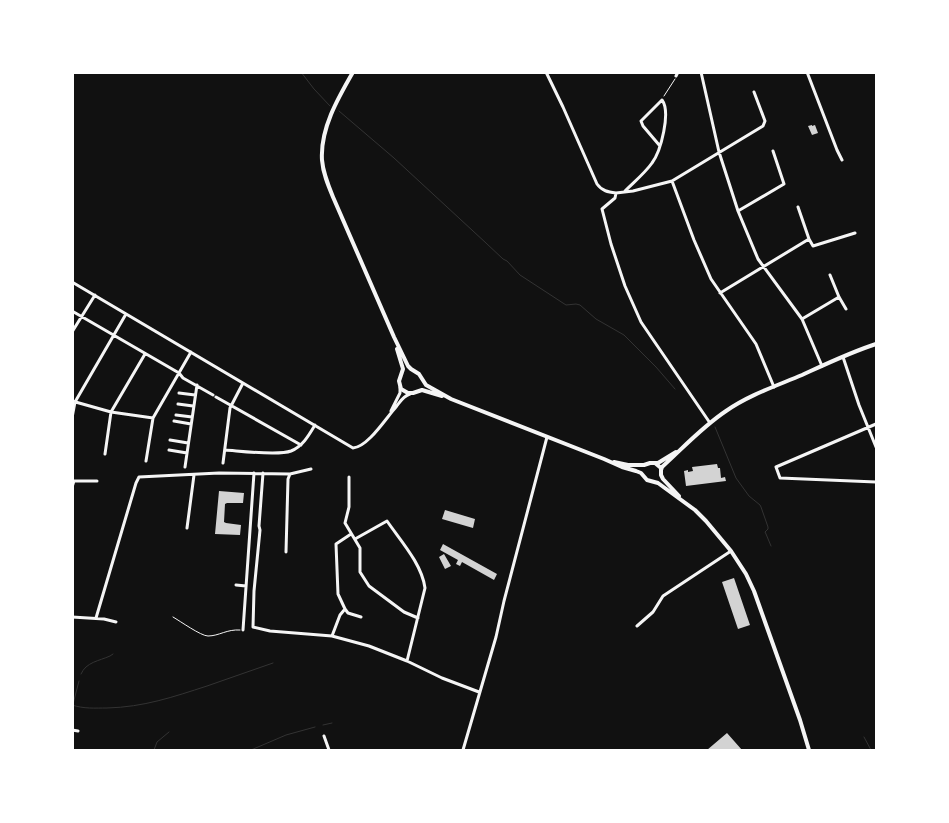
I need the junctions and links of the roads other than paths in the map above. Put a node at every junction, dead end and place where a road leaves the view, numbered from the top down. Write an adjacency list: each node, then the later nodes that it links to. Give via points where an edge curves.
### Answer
1 (353, 72): 30 (street, via 325,133 323,167)
2 (546, 72): 12 (street, via 597,184 604,191)
3 (701, 72): 8 (street)
4 (808, 72): 9 (street)
5 (754, 92): 8 (street, via 765,120 763,126)
6 (660, 146): 6 (street, via 666,118 662,100 641,121); 11 (street, via 652,164)
7 (772, 151): 14 (street, via 784,184)
8 (719, 152): 10 (street); 14 (street)
9 (842, 160)
10 (672, 181): 11 (street); 20 (street, via 694,240)
11 (624, 191): 12 (street)
12 (616, 193): 60 (street, via 615,198 602,209 625,286 641,322)
13 (798, 207): 16 (street)
14 (738, 211): 17 (street)
15 (855, 233): 16 (street, via 813,246)
16 (809, 239): 17 (street)
17 (763, 267): 20 (street); 27 (street)
18 (830, 275): 22 (street)
19 (72, 282): 21 (street)
20 (720, 293): 43 (street, via 756,344)
21 (95, 295): 25 (street); 26 (street)
22 (839, 297): 23 (street); 27 (street)
23 (846, 309)
24 (72, 311): 26 (street)
25 (126, 314): 29 (street); 32 (street)
26 (82, 316): 28 (street); 29 (street)
27 (802, 319): 35 (street)
28 (72, 332)
29 (113, 334): 33 (street); 49 (street)
30 (394, 337): 36 (street); 38 (street)
31 (876, 344): 34 (street)
32 (191, 352): 37 (street); 40 (street)
33 (144, 354): 37 (street); 53 (street)
34 (843, 357): 35 (street); 64 (street)
35 (822, 366): 43 (street)
36 (413, 370): 38 (street); 39 (street)
37 (179, 373): 41 (street); 58 (street)
38 (402, 374): 42 (street)
39 (422, 379): 44 (street); 48 (street, via 426,385)
40 (244, 383): 51 (street); 63 (street)
41 (197, 385): 47 (street); 51 (street)
42 (400, 386): 46 (street); 55 (street, via 400,393)
43 (774, 387): 60 (street, via 732,407)
44 (416, 392): 46 (street); 48 (street, via 422,390)
45 (179, 393): 47 (street)
46 (410, 393): 55 (street)
47 (195, 395): 52 (street)
48 (451, 398): 65 (street)
49 (74, 401): 53 (street); 57 (street)
50 (178, 404): 52 (street)
51 (231, 404): 68 (street); 71 (street)
52 (193, 406): 56 (street)
53 (111, 412): 58 (street); 74 (street)
54 (176, 415): 56 (street)
55 (388, 416): 63 (street, via 357,448)
56 (192, 417): 61 (street)
57 (72, 418)
58 (153, 418): 76 (street)
59 (174, 421): 61 (street)
60 (710, 423): 72 (street)
61 (191, 424): 67 (street)
62 (876, 424): 64 (street)
63 (315, 425): 68 (street)
64 (868, 428): 69 (street); 91 (street, via 776,467 780,478)
65 (548, 437): 75 (street); 111 (street)
66 (170, 440): 67 (street)
67 (188, 443): 73 (street)
68 (300, 445): 71 (street, via 291,451 276,453)
69 (876, 447)
70 (169, 450): 73 (street)
71 (225, 450): 78 (street)
72 (680, 450): 77 (street); 82 (street, via 662,467)
73 (187, 453): 80 (street)
74 (105, 454)
75 (607, 460): 79 (street); 87 (street)
76 (146, 461)
77 (655, 463): 79 (street); 82 (street)
78 (223, 464)
79 (645, 465): 87 (street)
80 (185, 466)
81 (311, 469): 85 (street)
82 (661, 472): 90 (street); 93 (street, via 664,480)
83 (254, 473): 84 (street); 86 (street); 100 (street)
84 (263, 473): 85 (street); 109 (street, via 253,627)
85 (290, 474): 98 (street)
86 (194, 475): 94 (street); 104 (street, via 139,477)
87 (643, 475): 90 (street)
88 (350, 477): 95 (street, via 345,522)
89 (96, 481): 92 (street, via 74,481)
90 (654, 481): 93 (street)
91 (876, 482)
92 (72, 488)
93 (684, 501): 97 (street)
94 (187, 528)
95 (351, 534): 96 (street); 101 (street, via 336,544 338,594)
96 (355, 539): 105 (street, via 360,548 360,572 369,586 404,612); 105 (street, via 386,520 424,579)
97 (731, 551): 107 (street, via 663,596 653,612); 117 (street, via 746,574 760,608)
98 (286, 552)
99 (236, 586): 100 (street)
100 (246, 586): 108 (street)
101 (345, 609): 103 (street); 109 (street)
102 (72, 617): 104 (street)
103 (361, 617)
104 (96, 618): 106 (street)
105 (418, 618): 110 (street)
106 (116, 622)
107 (637, 626)
108 (243, 630)
109 (332, 636): 110 (street, via 369,646)
110 (407, 662): 111 (street)
111 (479, 692): 116 (street)
112 (72, 730): 113 (street)
113 (78, 731)
114 (324, 736): 115 (street)
115 (330, 750)
116 (463, 750)
117 (809, 750)

